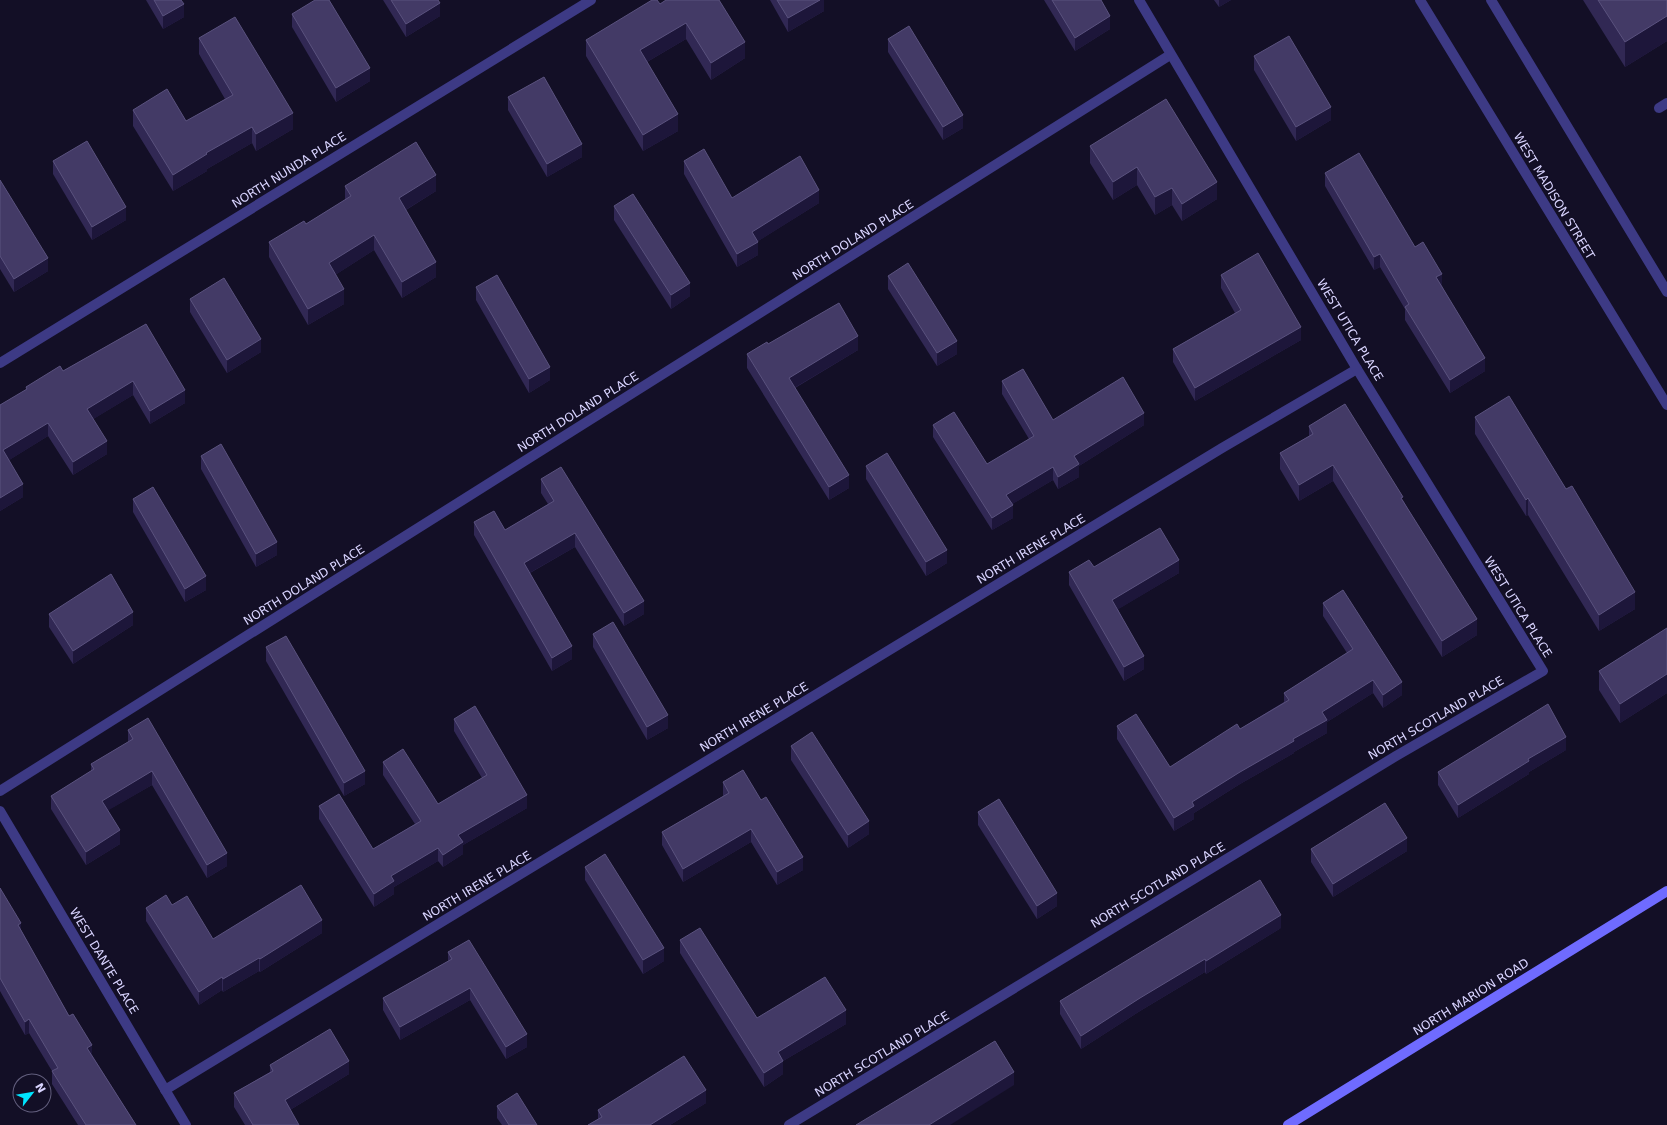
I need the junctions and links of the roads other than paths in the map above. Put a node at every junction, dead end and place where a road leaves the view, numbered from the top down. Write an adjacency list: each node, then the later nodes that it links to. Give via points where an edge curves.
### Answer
1 (591, 0): 7 (street, NORTH NUNDA PLACE)
2 (1139, 0): 5 (street, WEST UTICA PLACE)
3 (1420, 0): 9 (street, WEST MADISON STREET)
4 (1491, 0): 6 (street)
5 (1170, 55): 8 (street, WEST UTICA PLACE); 11 (street, NORTH DOLAND PLACE)
6 (1667, 292)
7 (0, 363)
8 (1357, 369): 10 (street, WEST UTICA PLACE); 14 (street, NORTH IRENE PLACE)
9 (1667, 405)
10 (1543, 671): 16 (street, NORTH SCOTLAND PLACE, via 1396,756)
11 (0, 791)
12 (0, 811): 14 (street, WEST DANTE PLACE)
13 (1667, 891): 17 (main road, NORTH MARION ROAD)
14 (165, 1090): 15 (street, WEST DANTE PLACE)
15 (186, 1125)
16 (790, 1125)
17 (1288, 1125)

